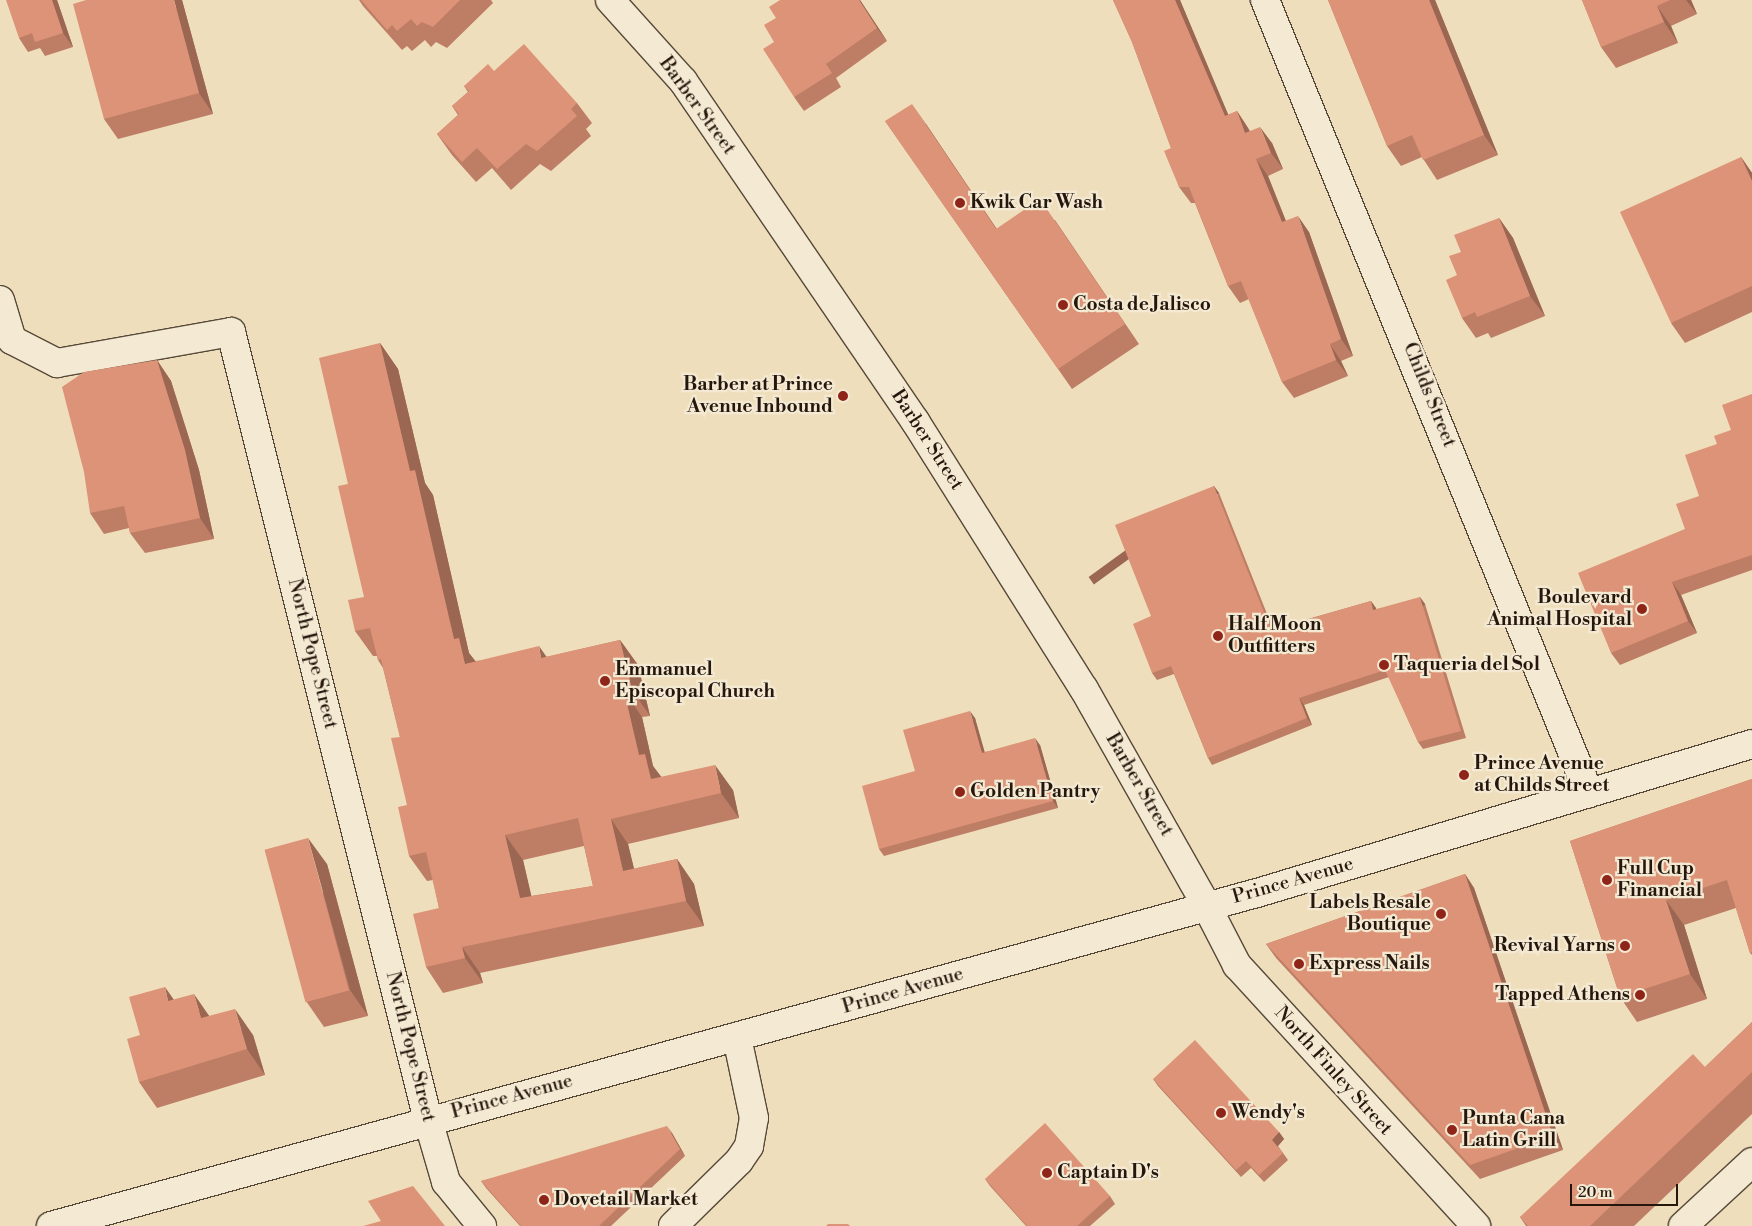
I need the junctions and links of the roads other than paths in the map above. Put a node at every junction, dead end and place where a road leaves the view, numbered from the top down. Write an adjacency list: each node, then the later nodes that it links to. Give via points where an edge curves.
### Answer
1 (610, 0): 6 (street, Barber Street, via 683,81 915,421 1078,681)
2 (1266, 0): 5 (street, Childs Street)
3 (0, 300): 8 (street, North Pope Street, via 12,340 57,363 231,332)
4 (1752, 744): 5 (street, Prince Avenue)
5 (1589, 793): 6 (street, Prince Avenue)
6 (1206, 905): 7 (street, Prince Avenue); 13 (street, North Finley Street, via 1237,965)
7 (737, 1036): 8 (street, Prince Avenue); 12 (street, via 754,1118 749,1146 739,1161)
8 (428, 1120): 10 (street, Prince Avenue); 11 (street, North Pope Street, via 446,1182)
9 (1752, 1162): 14 (street)
10 (51, 1226)
11 (482, 1226)
12 (673, 1226)
13 (1476, 1226)
14 (1683, 1226)

